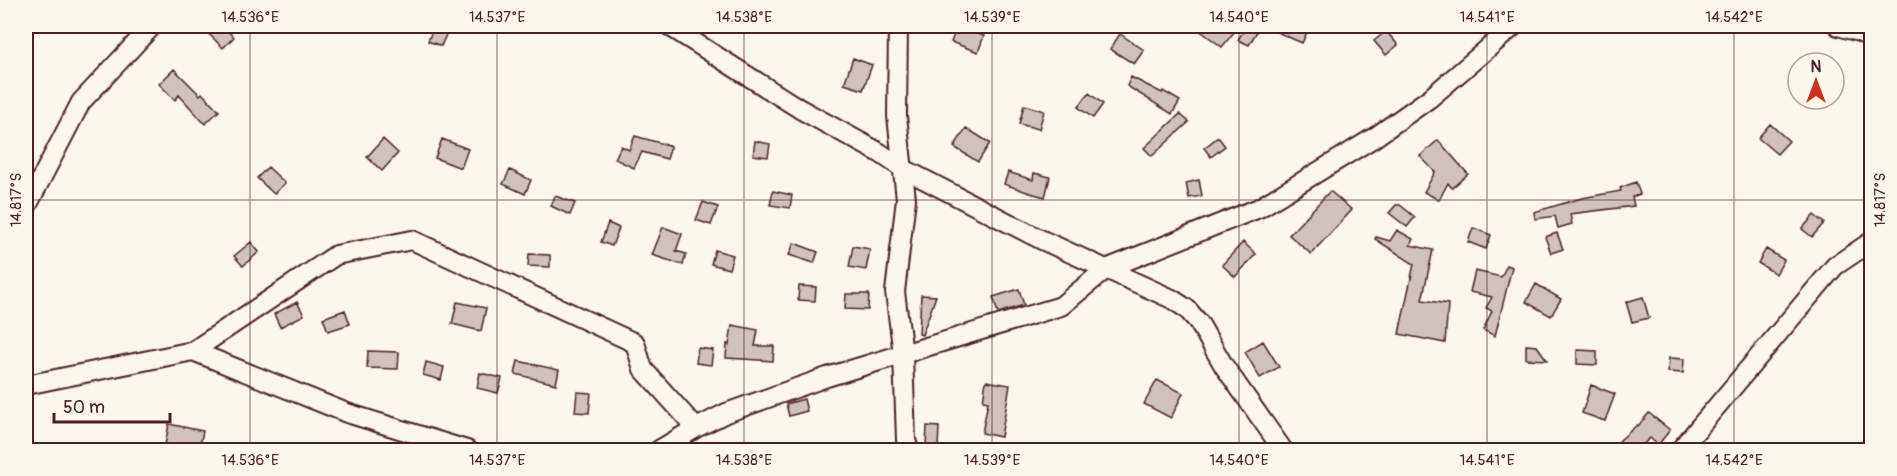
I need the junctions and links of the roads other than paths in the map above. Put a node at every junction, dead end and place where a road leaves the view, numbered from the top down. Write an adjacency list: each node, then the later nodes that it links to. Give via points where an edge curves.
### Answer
1 (152, 26): 8 (street, via 81,102)
2 (669, 26): 7 (street)
3 (898, 26): 7 (street, via 897,116)
4 (1514, 26): 10 (street, via 1430,98 1375,137 1259,208)
5 (1838, 26): 6 (street)
6 (1872, 38)
7 (902, 168): 10 (street); 12 (street, via 906,199 895,292)
8 (26, 208)
9 (1872, 241): 19 (street, via 1835,266)
10 (1106, 269): 12 (street, via 1061,306); 18 (street, via 1187,309)
11 (193, 351): 13 (street); 14 (street, via 336,255 412,240 635,343 643,369); 15 (street, via 346,413)
12 (903, 354): 14 (street, via 726,413); 17 (street)
13 (26, 385)
14 (696, 428): 16 (street)
15 (467, 450)
16 (658, 450)
17 (909, 450)
18 (1283, 450)
19 (1680, 450)

